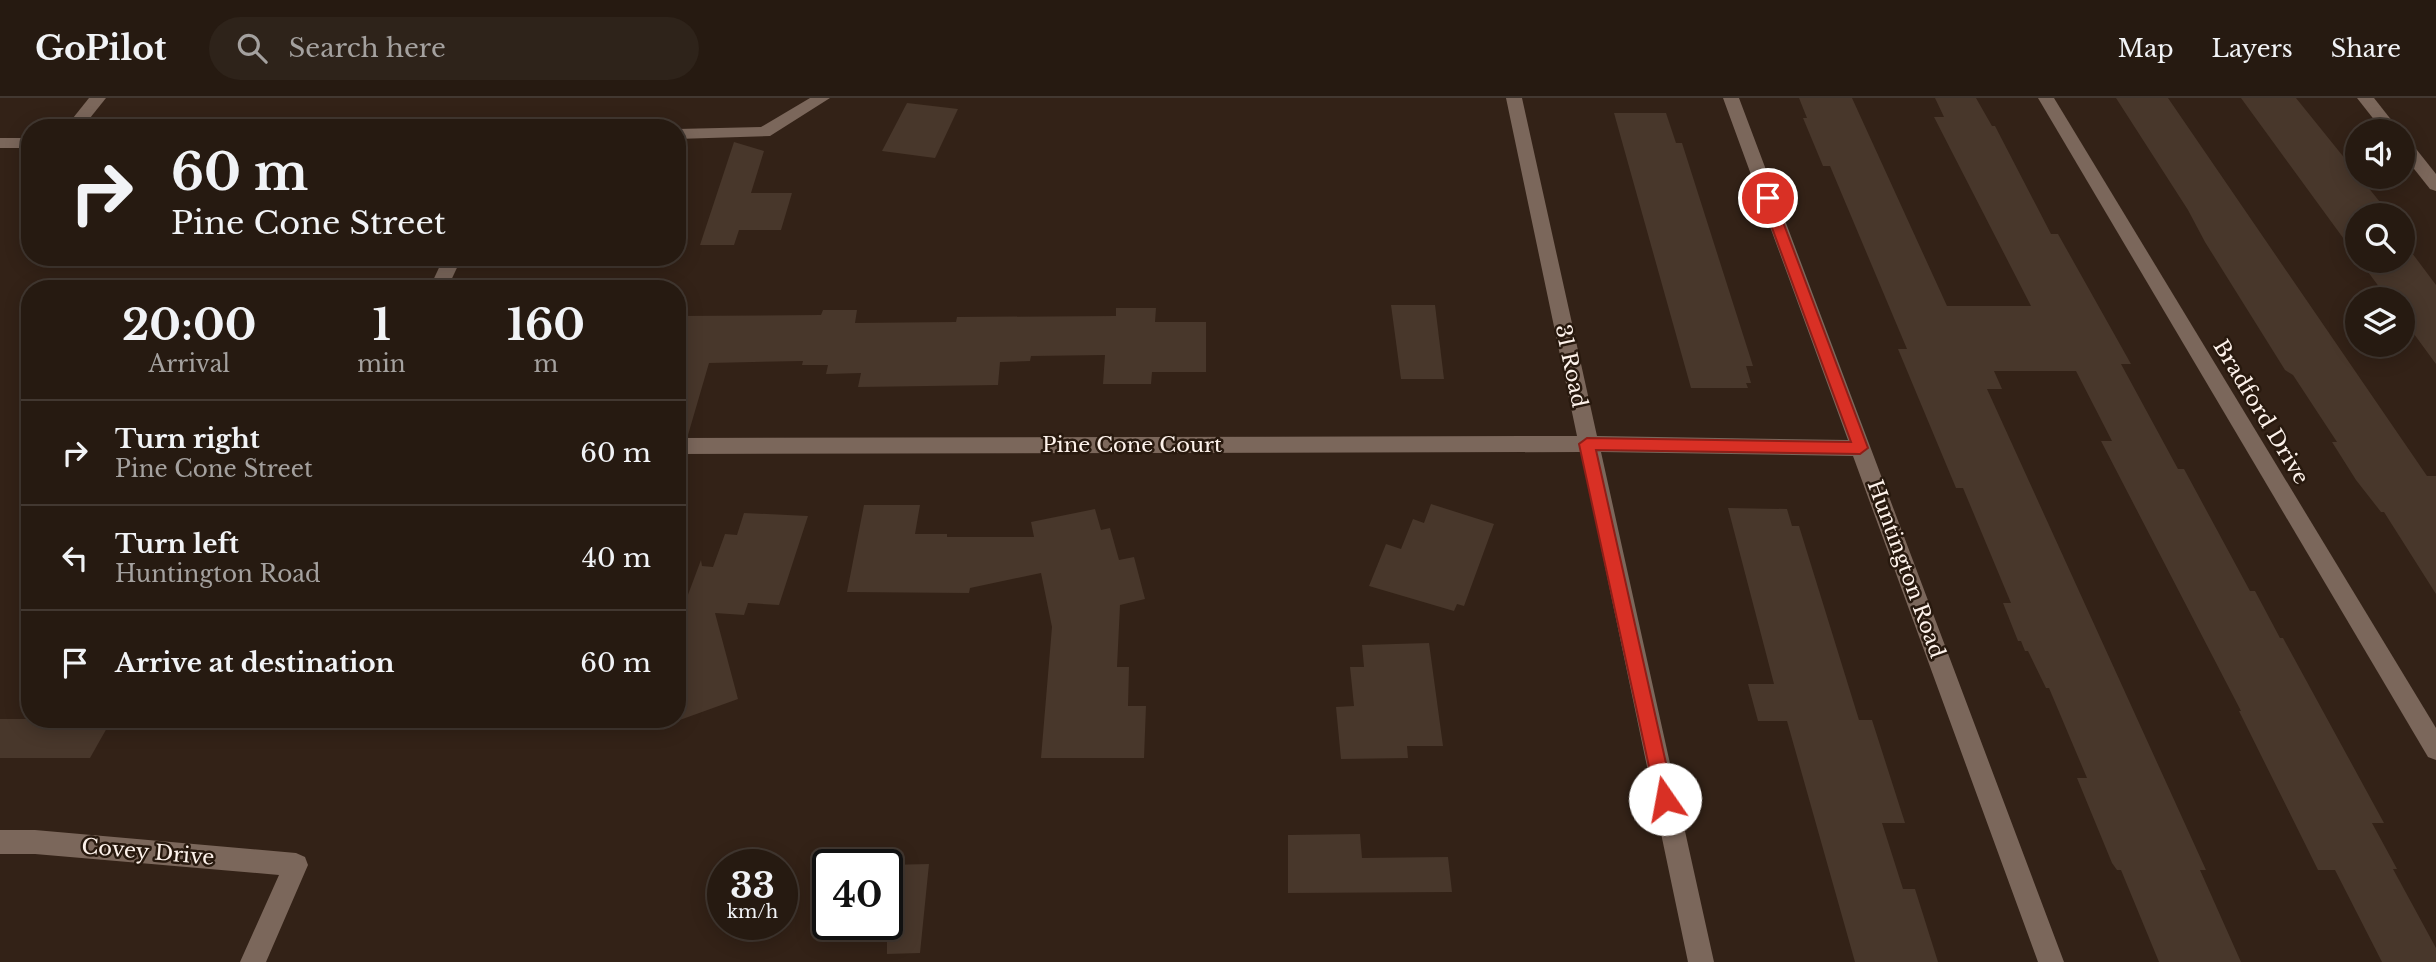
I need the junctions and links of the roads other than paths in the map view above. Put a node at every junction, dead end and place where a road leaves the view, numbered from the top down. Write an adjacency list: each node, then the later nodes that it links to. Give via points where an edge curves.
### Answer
1 (98, 98): 7 (street)
2 (822, 98): 9 (street, via 764,132)
3 (1514, 98): 14 (street, 31 Road)
4 (1731, 98): 16 (street, Huntington Road)
5 (2046, 98): 17 (street, Bradford Drive)
6 (2365, 98): 8 (street)
7 (80, 119)
8 (2382, 119)
9 (686, 134)
10 (0, 143): 11 (street)
11 (21, 143)
12 (2415, 159): 13 (street)
13 (2436, 185)
14 (1587, 444): 15 (street, Pine Cone Court); 16 (street, Pine Cone Court); 20 (street, 31 Road)
15 (686, 446)
16 (1860, 448): 21 (street, Huntington Road)
17 (2436, 749)
18 (0, 842): 19 (street, Covey Drive, via 296,865)
19 (253, 962)
20 (1701, 962)
21 (2051, 962)

